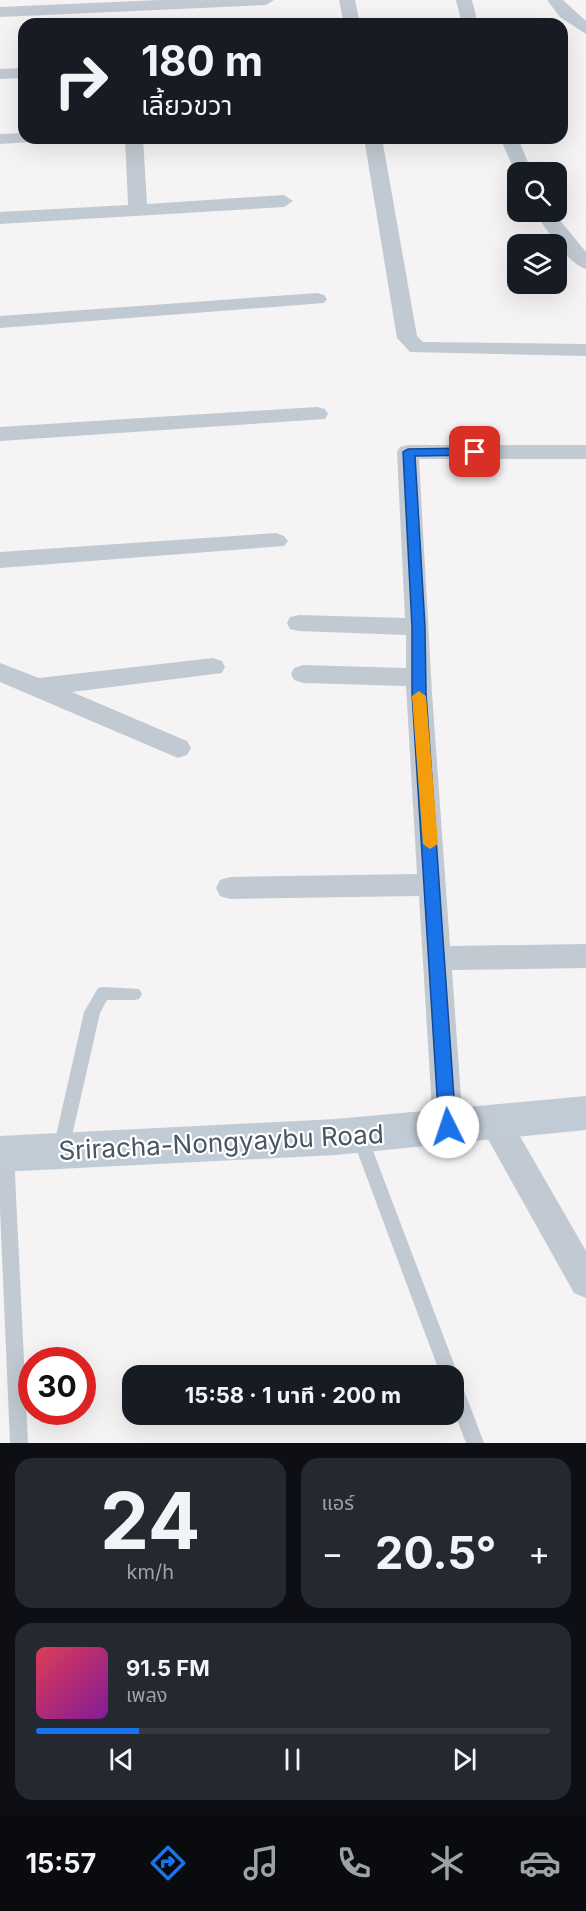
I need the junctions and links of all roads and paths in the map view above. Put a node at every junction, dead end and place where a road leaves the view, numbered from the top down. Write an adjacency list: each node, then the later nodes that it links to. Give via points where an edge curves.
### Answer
1 (266, 0): 5 (street)
2 (347, 0): 7 (street)
3 (464, 0): 8 (street)
4 (555, 0): 9 (street)
5 (152, 3): 6 (street)
6 (0, 12)
7 (351, 18)
8 (468, 18)
9 (586, 29)
10 (18, 73): 11 (street)
11 (0, 74)
12 (18, 138): 13 (street)
13 (0, 140)
14 (134, 144): 19 (street)
15 (374, 144): 25 (street, via 407,338 417,348)
16 (511, 144): 17 (street)
17 (519, 162)
18 (284, 201): 19 (street)
19 (138, 210): 20 (street)
20 (0, 218)
21 (551, 222): 22 (street)
22 (586, 263)
23 (317, 299): 24 (street)
24 (0, 322)
25 (586, 350)
26 (317, 414): 27 (street)
27 (0, 434)
28 (586, 452): 32 (street, via 408,452)
29 (276, 541): 30 (street)
30 (0, 560)
31 (299, 623): 32 (street)
32 (418, 627): 36 (street)
33 (213, 667): 37 (street)
34 (0, 672): 37 (street)
35 (303, 674): 36 (street)
36 (419, 676): 39 (street)
37 (36, 687): 38 (street)
38 (178, 747)
39 (434, 885): 40 (street); 42 (street)
40 (230, 888)
41 (586, 956): 42 (street)
42 (437, 958): 46 (street)
43 (134, 994): 48 (lane, via 103,993 92,1012)
44 (586, 1113): 45 (main road, Sriracha-Nongyaybu Road)
45 (495, 1122): 46 (main road, Sriracha-Nongyaybu Road); 50 (street)
46 (448, 1127): 47 (main road, Sriracha-Nongyaybu Road)
47 (359, 1135): 48 (main road, Sriracha-Nongyaybu Road); 51 (lane)
48 (61, 1151): 49 (main road, Sriracha-Nongyaybu Road)
49 (3, 1154): 53 (lane)
50 (586, 1282)
51 (446, 1365)
52 (464, 1414): 54 (lane)
53 (19, 1443)
54 (475, 1443)

